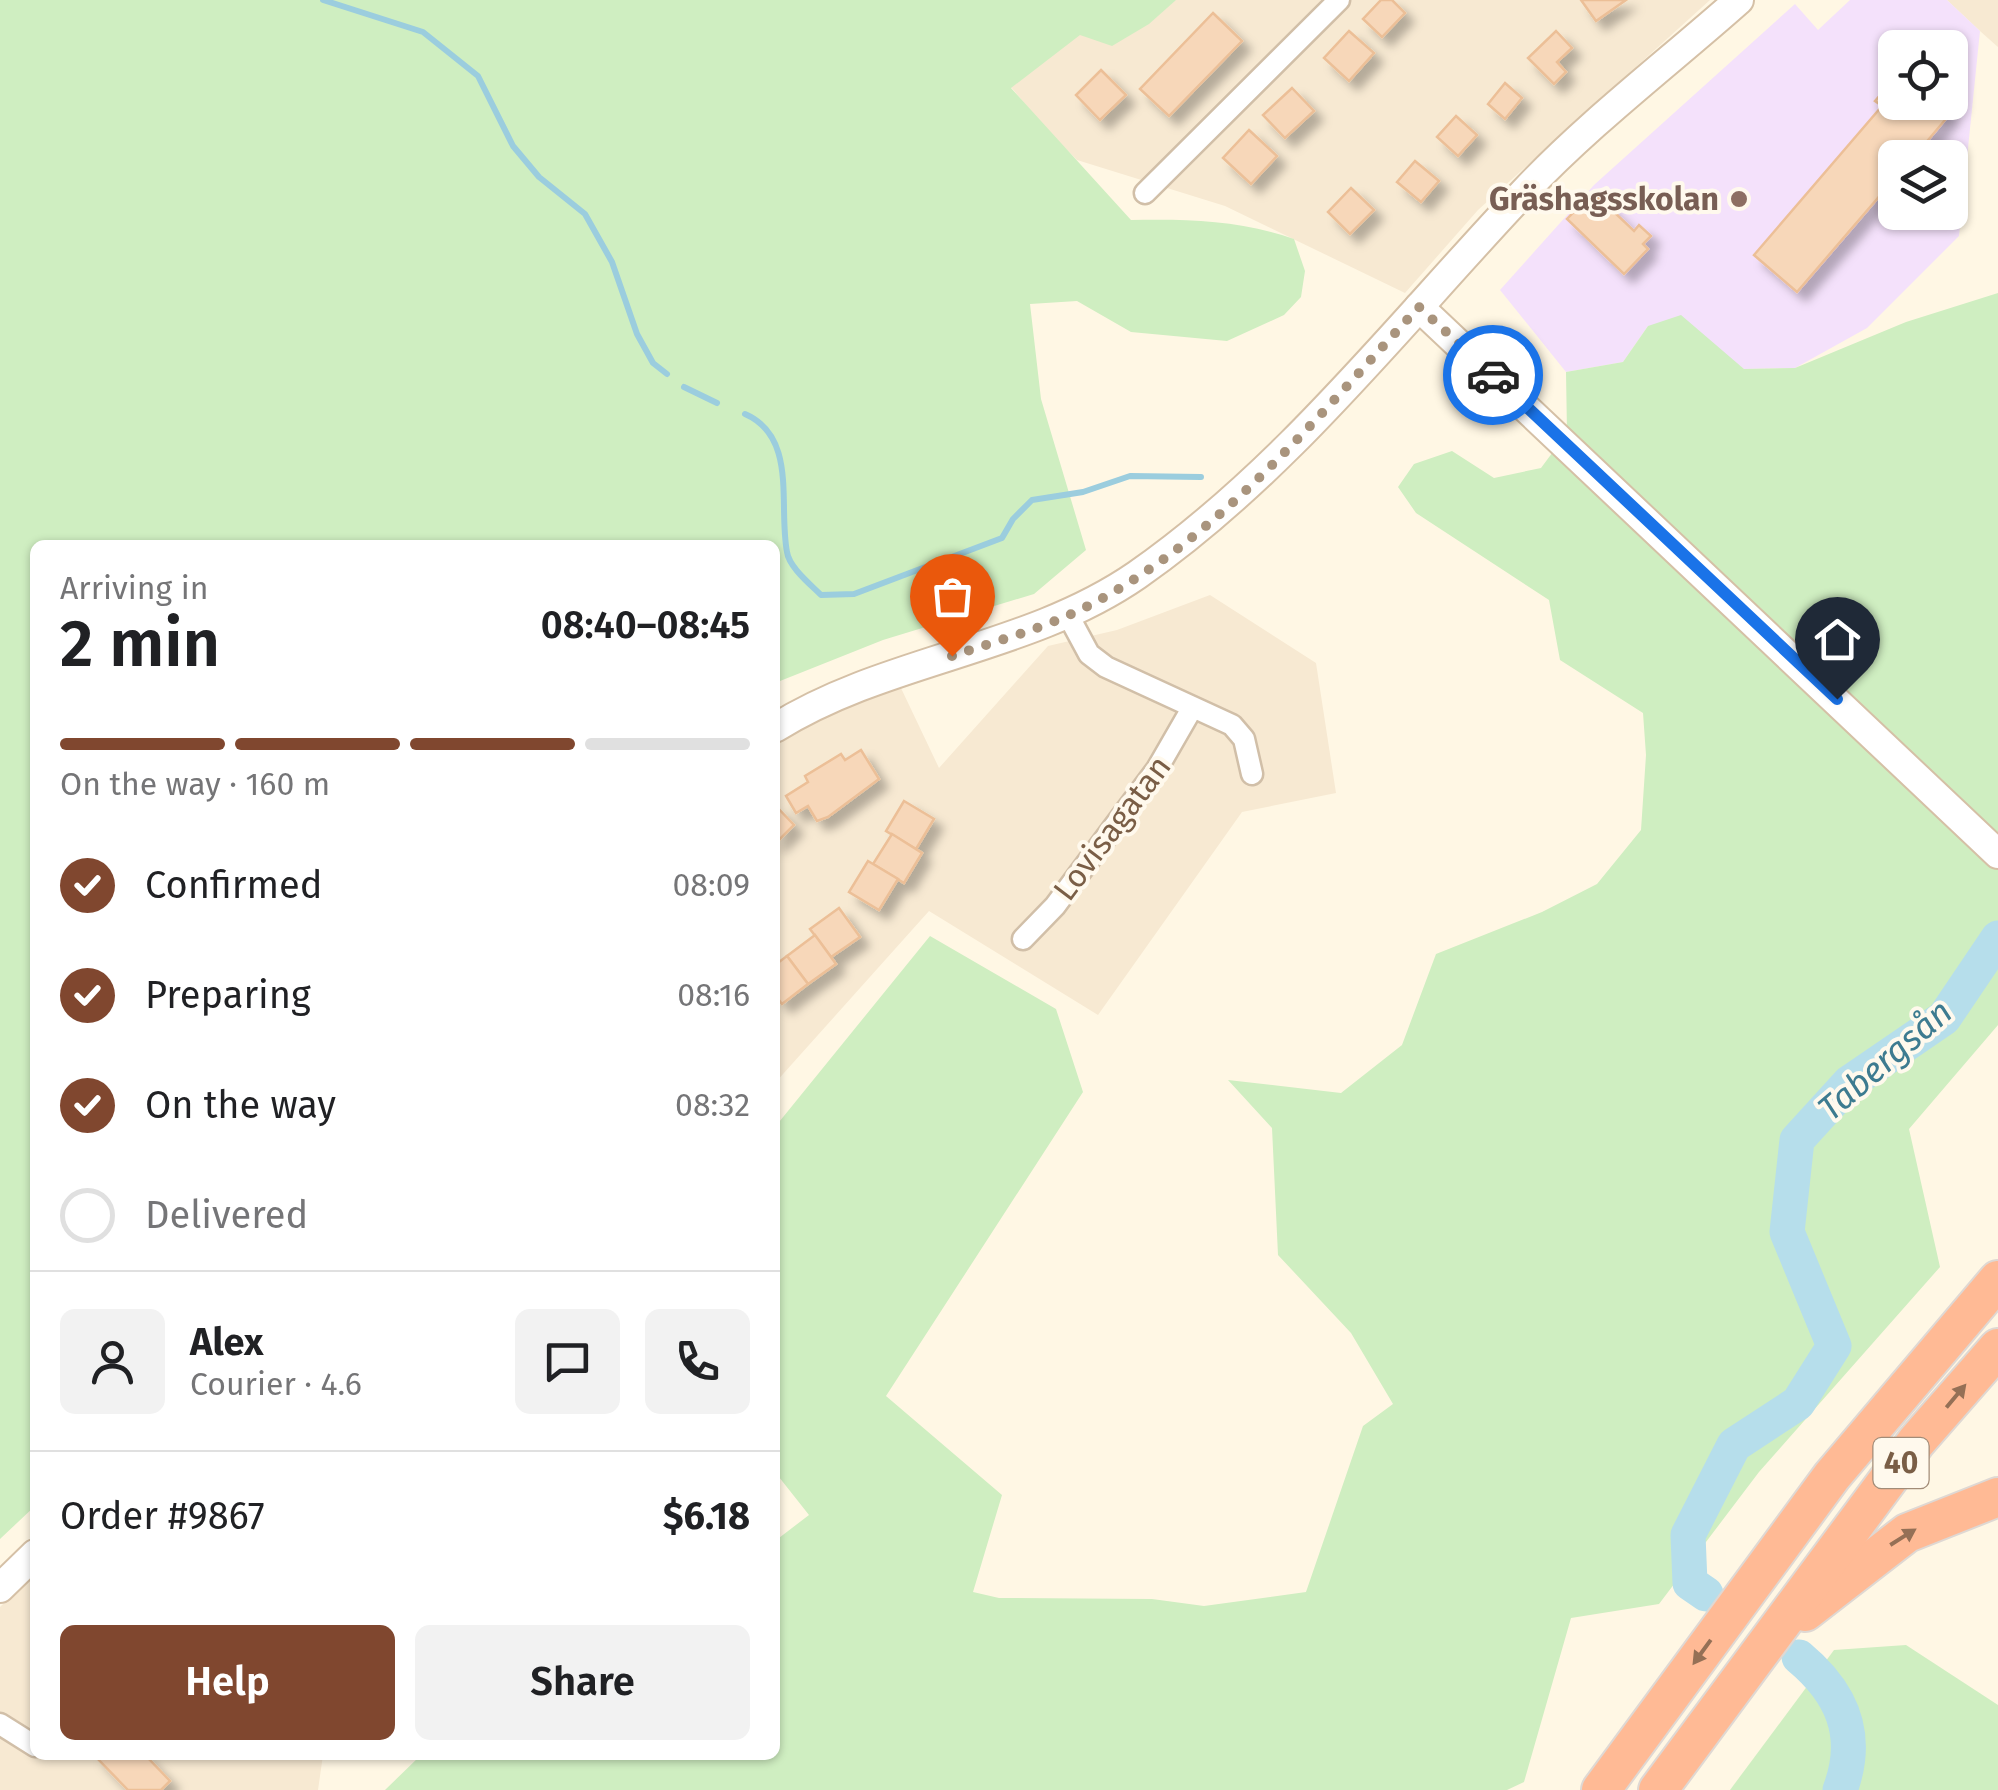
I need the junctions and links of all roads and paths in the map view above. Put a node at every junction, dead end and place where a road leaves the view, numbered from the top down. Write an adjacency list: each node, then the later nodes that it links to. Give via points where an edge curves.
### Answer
1 (1339, 0): 3 (street)
2 (1738, 0): 4 (street, via 1527,188)
3 (1145, 193)
4 (1419, 307): 5 (street, via 1208,522); 9 (street)
5 (1073, 624): 6 (street, via 1089,654 1106,667); 7 (street, via 848,693)
6 (1191, 710): 8 (street, via 1232,726 1244,739); 10 (street, Lovisagatan, via 1157,769)
7 (780, 726)
8 (1252, 774)
9 (1998, 854)
10 (1023, 940)
11 (1998, 1249): 14 (highway, via 1938,1322)
12 (1998, 1280): 14 (highway, 40)
13 (1998, 1348): 18 (highway, 40, one-way to 13, via 1916,1442)
14 (1832, 1476): 21 (highway, 40, one-way to 21)
15 (1998, 1497): 18 (highway, one-way to 15, via 1907,1533)
16 (30, 1559): 17 (street)
17 (0, 1588)
18 (1817, 1589): 22 (highway, via 1758,1650)
19 (0, 1724): 20 (street)
20 (30, 1743)
21 (1601, 1790)
22 (1658, 1790)

